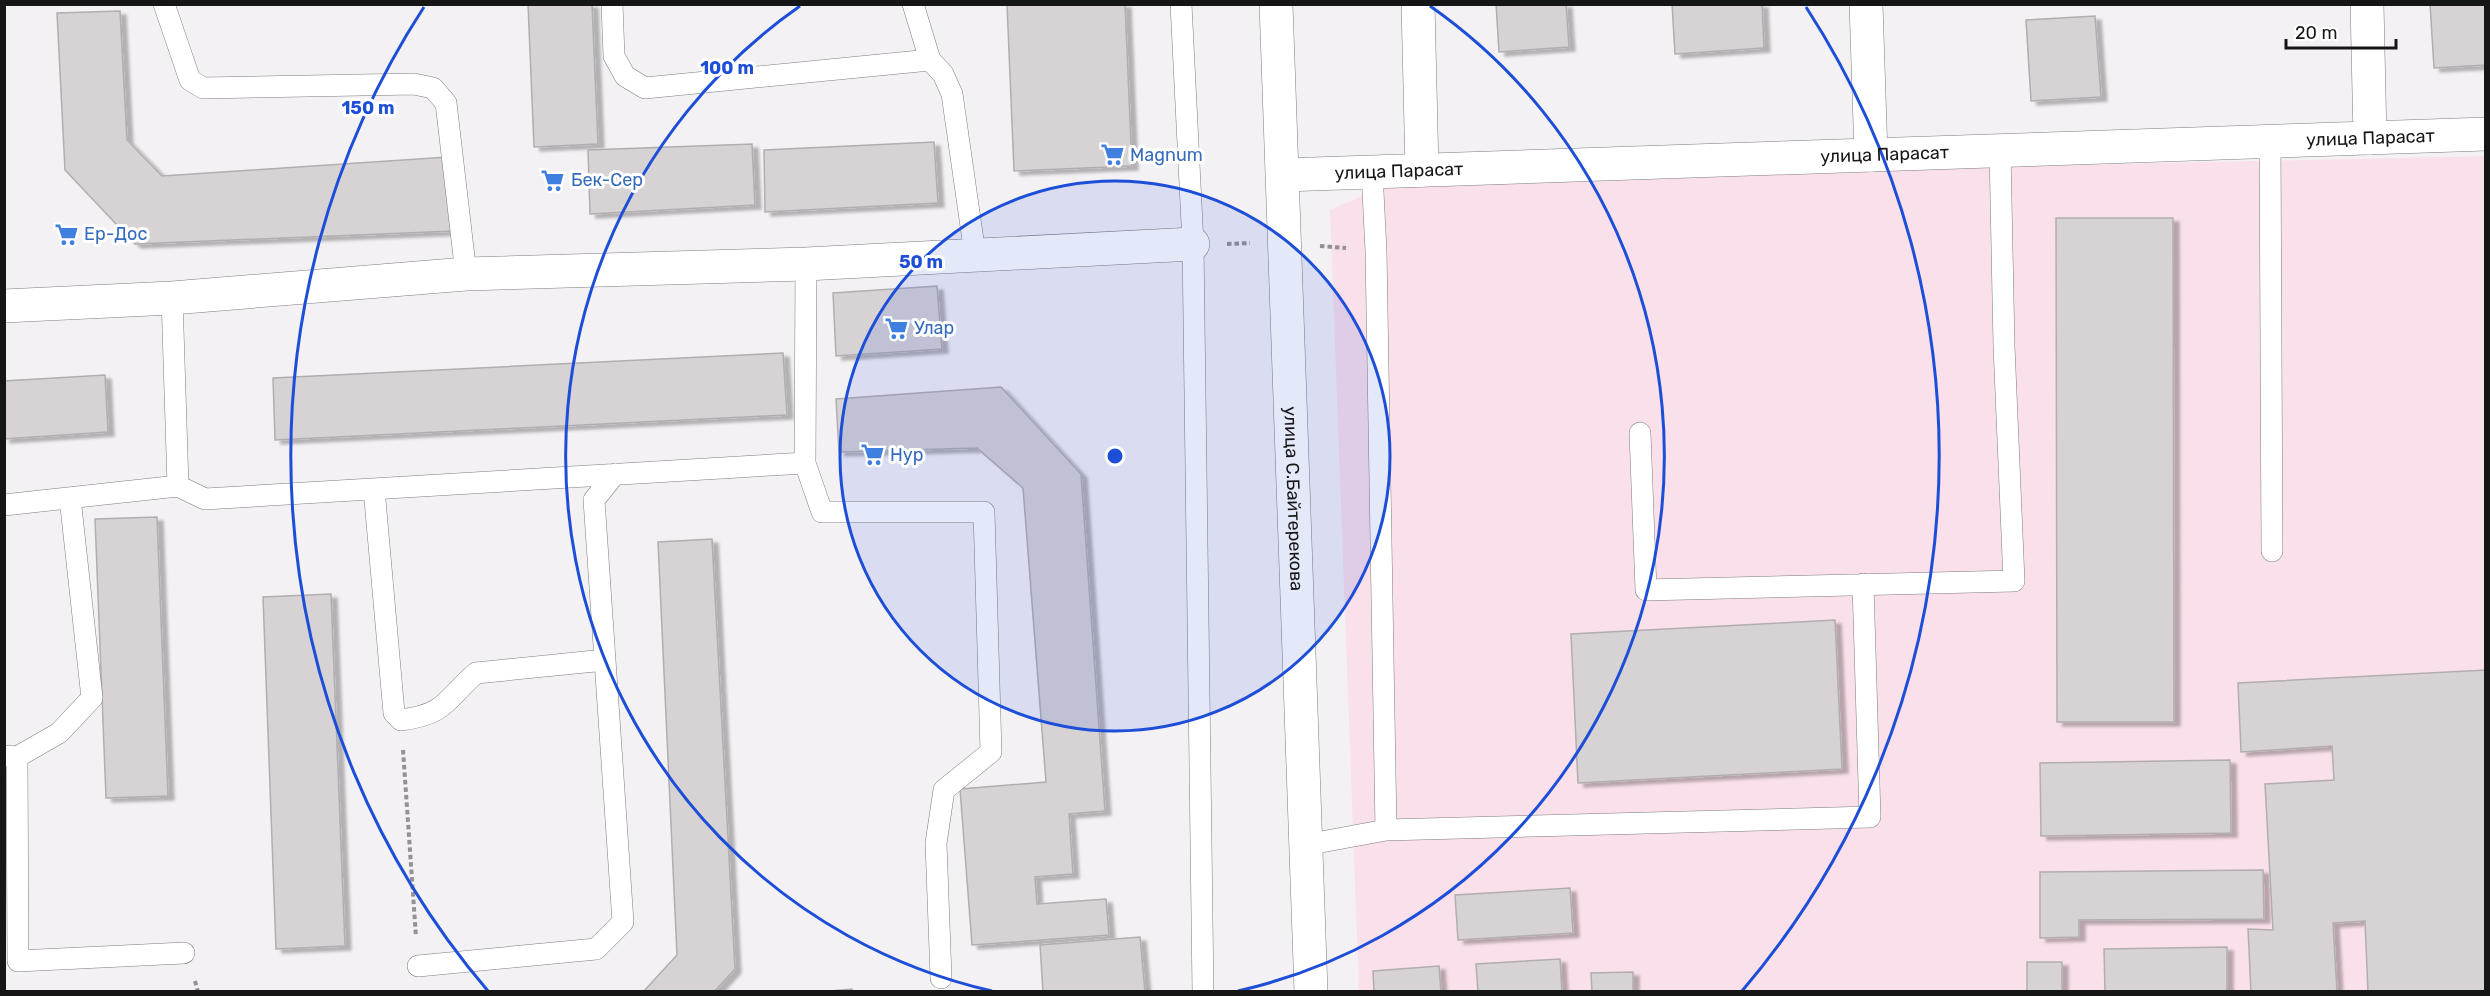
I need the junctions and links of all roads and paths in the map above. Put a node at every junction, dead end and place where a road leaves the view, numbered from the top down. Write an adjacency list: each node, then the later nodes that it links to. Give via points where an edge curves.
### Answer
1 (164, 4): 21 (lane, via 190,80 203,88 414,84 433,88 446,103)
2 (612, 4): 9 (lane, via 614,56 625,76 645,88)
3 (913, 4): 9 (lane)
4 (1181, 4): 18 (lane)
5 (1276, 4): 17 (street, улица С.Байтерекова)
6 (1418, 4): 15 (street)
7 (1866, 4): 14 (street)
8 (2367, 4): 11 (street)
9 (930, 60): 19 (lane, via 943,74 952,94)
10 (2486, 134): 11 (street, улица Парасат)
11 (2370, 138): 12 (street, улица Парасат)
12 (2270, 141): 13 (street, улица Парасат); 31 (lane)
13 (2000, 150): 14 (street, улица Парасат); 32 (lane, via 2014,580)
14 (1871, 155): 15 (street, улица Парасат)
15 (1422, 170): 16 (street, улица Парасат)
16 (1372, 172): 17 (street, улица Парасат); 36 (lane)
17 (1282, 174): 37 (street, улица С.Байтерекова)
18 (1193, 244): 19 (street); 41 (lane)
19 (975, 254): 20 (street)
20 (806, 264): 21 (street); 25 (lane)
21 (466, 274): 22 (street)
22 (172, 298): 23 (street); 27 (lane)
23 (4, 306)
24 (1640, 434): 32 (lane, via 1646,590)
25 (805, 463): 26 (lane); 40 (lane, via 822,512 984,512 991,752 944,790 936,843)
26 (615, 474): 28 (lane); 33 (lane, via 594,500)
27 (178, 486): 28 (lane, via 206,499); 29 (lane)
28 (374, 489): 34 (lane, via 394,713)
29 (70, 498): 30 (lane); 35 (lane, via 92,698 59,734)
30 (4, 505)
31 (2272, 551)
32 (1863, 584): 36 (lane, via 1870,817)
33 (605, 660): 34 (lane, via 476,673 445,705 424,717); 39 (lane, via 623,922 596,949)
34 (401, 720): 39 (path)
35 (11, 756): 38 (lane, via 18,961)
36 (1386, 830): 37 (lane)
37 (1305, 845): 42 (street, улица С.Байтерекова)
38 (184, 953)
39 (418, 966)
40 (941, 978)
41 (1203, 992)
42 (1311, 992)

